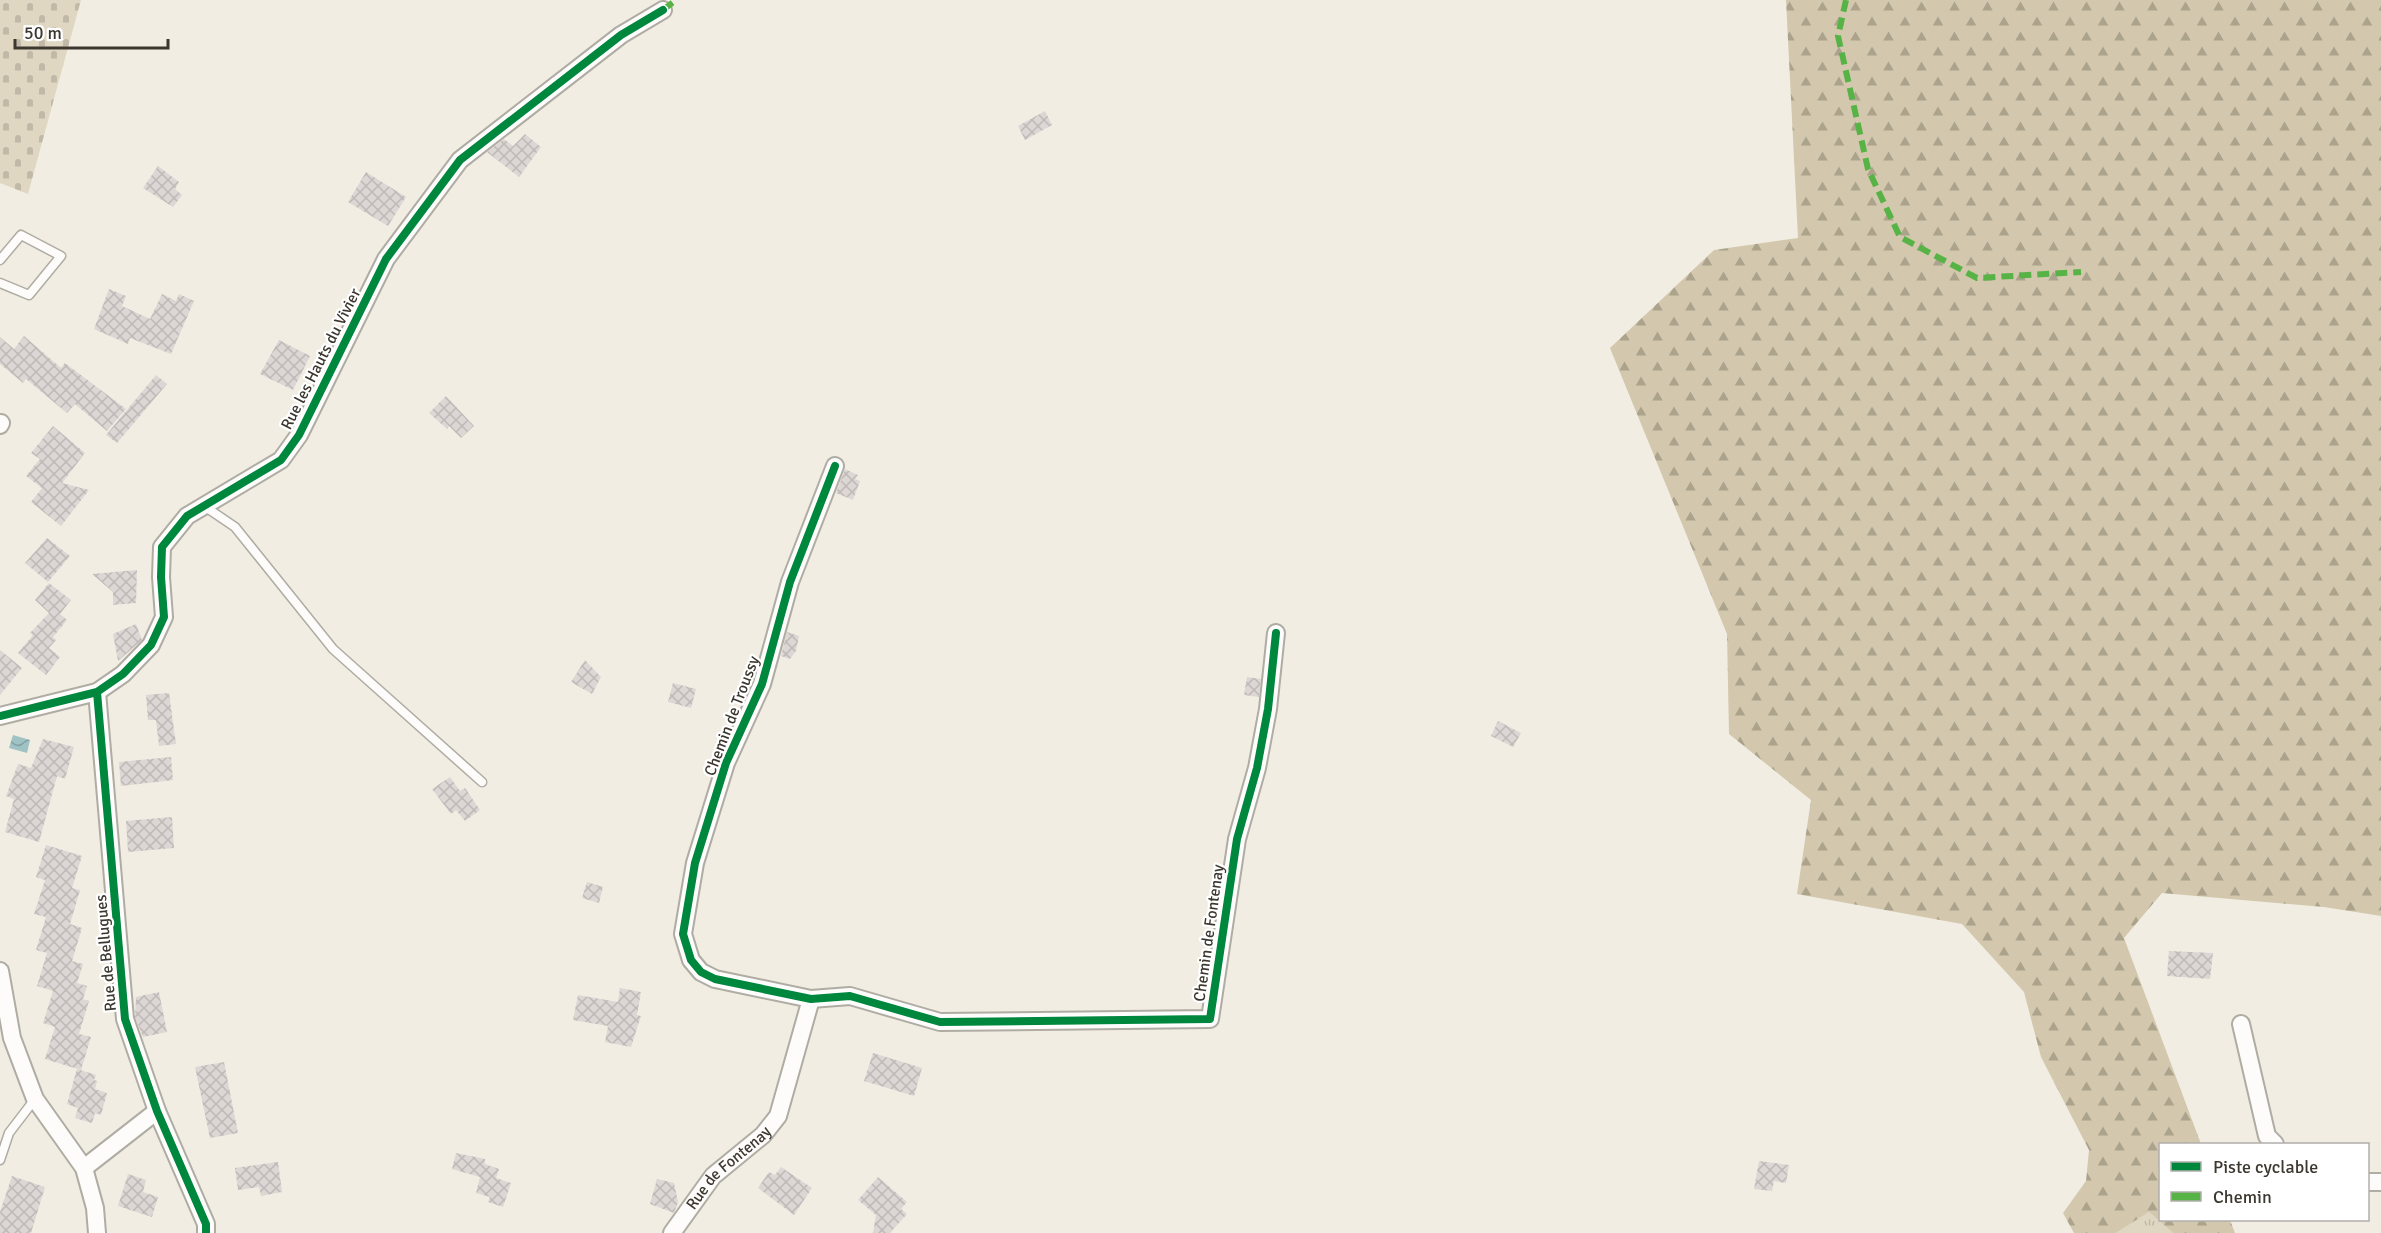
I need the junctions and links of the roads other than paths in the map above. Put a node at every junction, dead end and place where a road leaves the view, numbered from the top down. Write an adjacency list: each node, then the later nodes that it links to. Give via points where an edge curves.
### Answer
1 (663, 10): 5 (street, Rue les Hauts du Vivier, via 621,34 460,160 386,259 299,435 281,460)
2 (0, 260): 3 (lane, via 21,235 61,256 29,295)
3 (0, 284)
4 (835, 466): 11 (street, Chemin de Troussy, via 790,582 762,684 723,774 695,863 683,934 691,960 701,972 716,979)
5 (204, 506): 7 (street, Rue les Hauts du Vivier, via 187,516 162,547 164,617 151,645 123,674); 9 (lane, via 235,527 333,649)
6 (1276, 633): 11 (street, Chemin de Fontenay, via 1268,709 1237,839 1210,1019 940,1022 850,996)
7 (97, 692): 8 (street, Rue les Hauts du Vivier); 14 (street, Rue de Bellugues, via 125,1019)
8 (0, 716)
9 (482, 782)
10 (0, 971): 13 (street, via 12,1038)
11 (811, 999): 20 (street, Rue de Fontenay, via 778,1116 763,1135 713,1176)
12 (2241, 1024): 15 (street, via 2267,1136)
13 (35, 1099): 16 (lane, via 9,1133); 17 (street)
14 (157, 1111): 17 (street); 19 (street, Rue de Bellugues, via 206,1224)
15 (2274, 1143)
16 (0, 1160)
17 (84, 1168): 18 (street, via 95,1208)
18 (96, 1233)
19 (206, 1233)
20 (672, 1233)

